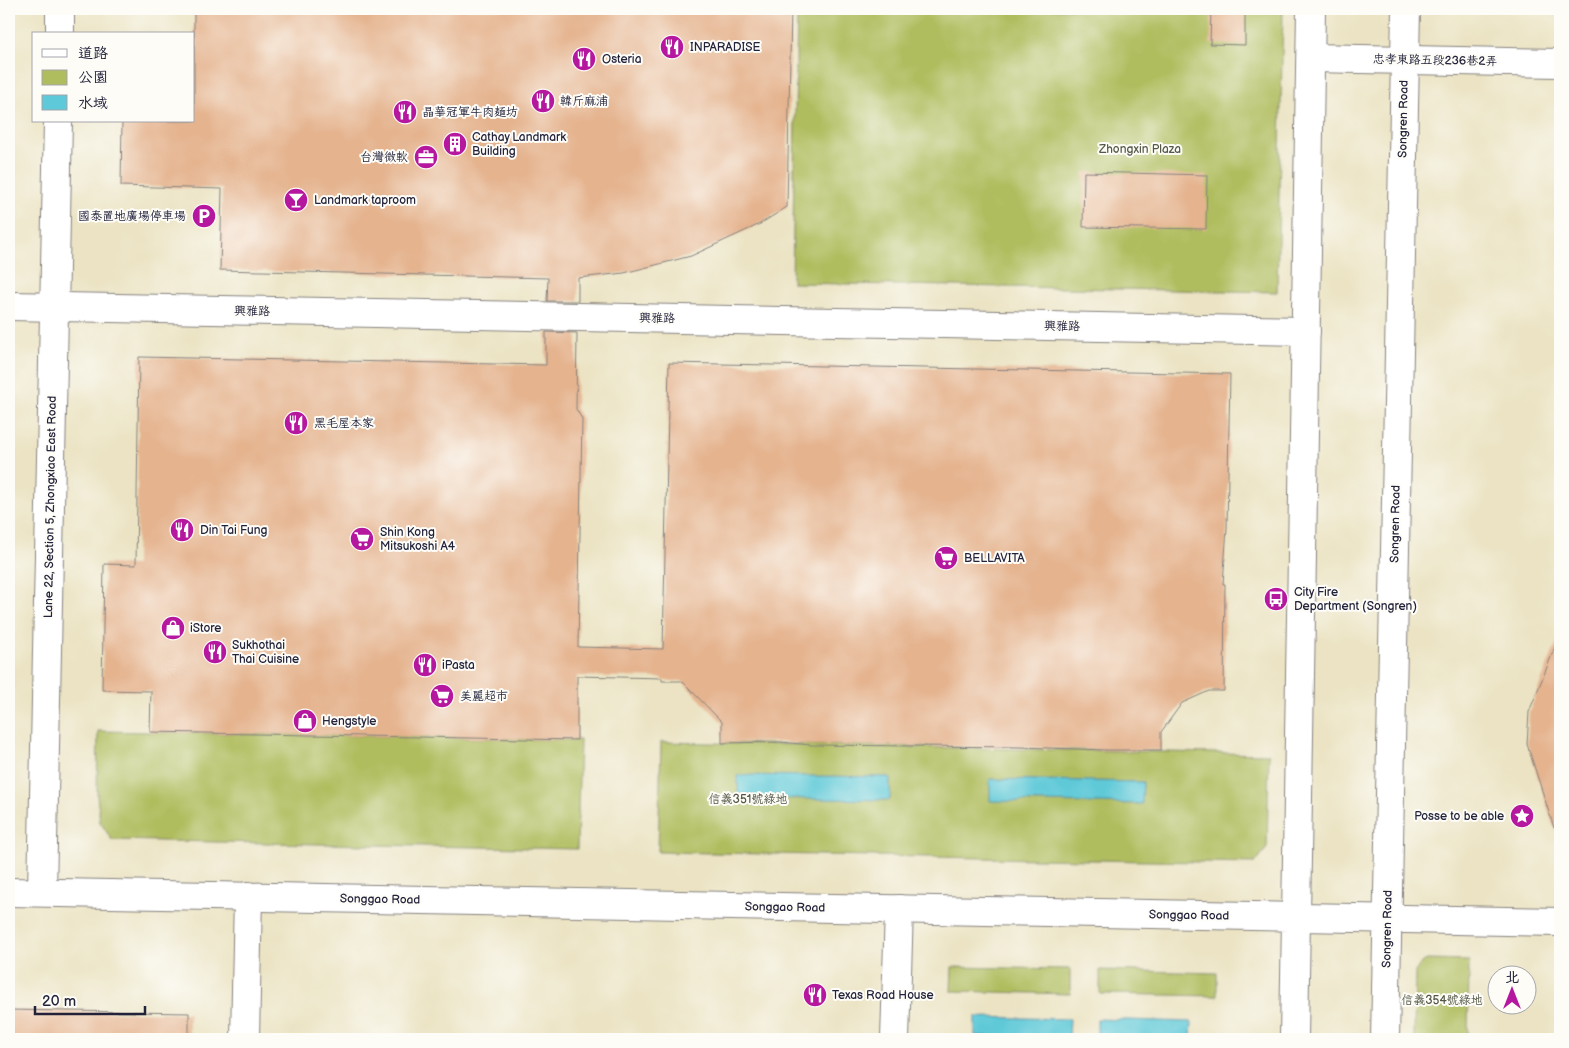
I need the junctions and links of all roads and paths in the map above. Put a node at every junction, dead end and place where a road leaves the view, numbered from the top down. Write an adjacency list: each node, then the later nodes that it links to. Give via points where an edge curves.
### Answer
1 (60, 9): 4 (street)
2 (1312, 9): 5 (street)
3 (1406, 9): 6 (street, Songren Road)
4 (60, 32)
5 (1311, 58): 6 (street, 忠孝東路五段236巷2弄); 11 (street)
6 (1404, 60): 7 (street, 忠孝東路五段236巷2弄); 17 (street, Songren Road)
7 (1560, 63)
8 (58, 122): 10 (street, Lane 22, Section 5, Zhongxiao East Road)
9 (9, 306): 10 (street, 興雅路)
10 (54, 308): 11 (street, 興雅路); 13 (street, Lane 22, Section 5, Zhongxiao East Road)
11 (1306, 331): 16 (street)
12 (9, 892): 13 (street, Songgao Road)
13 (42, 892): 14 (street, Songgao Road)
14 (248, 896): 15 (street, Songgao Road); 19 (street)
15 (899, 909): 16 (street, Songgao Road); 20 (street)
16 (1296, 917): 17 (street, Songgao Road); 21 (street)
17 (1386, 919): 18 (street, Songgao Road); 22 (street, Songren Road)
18 (1560, 922)
19 (245, 1039)
20 (895, 1039)
21 (1294, 1039)
22 (1386, 1039)

